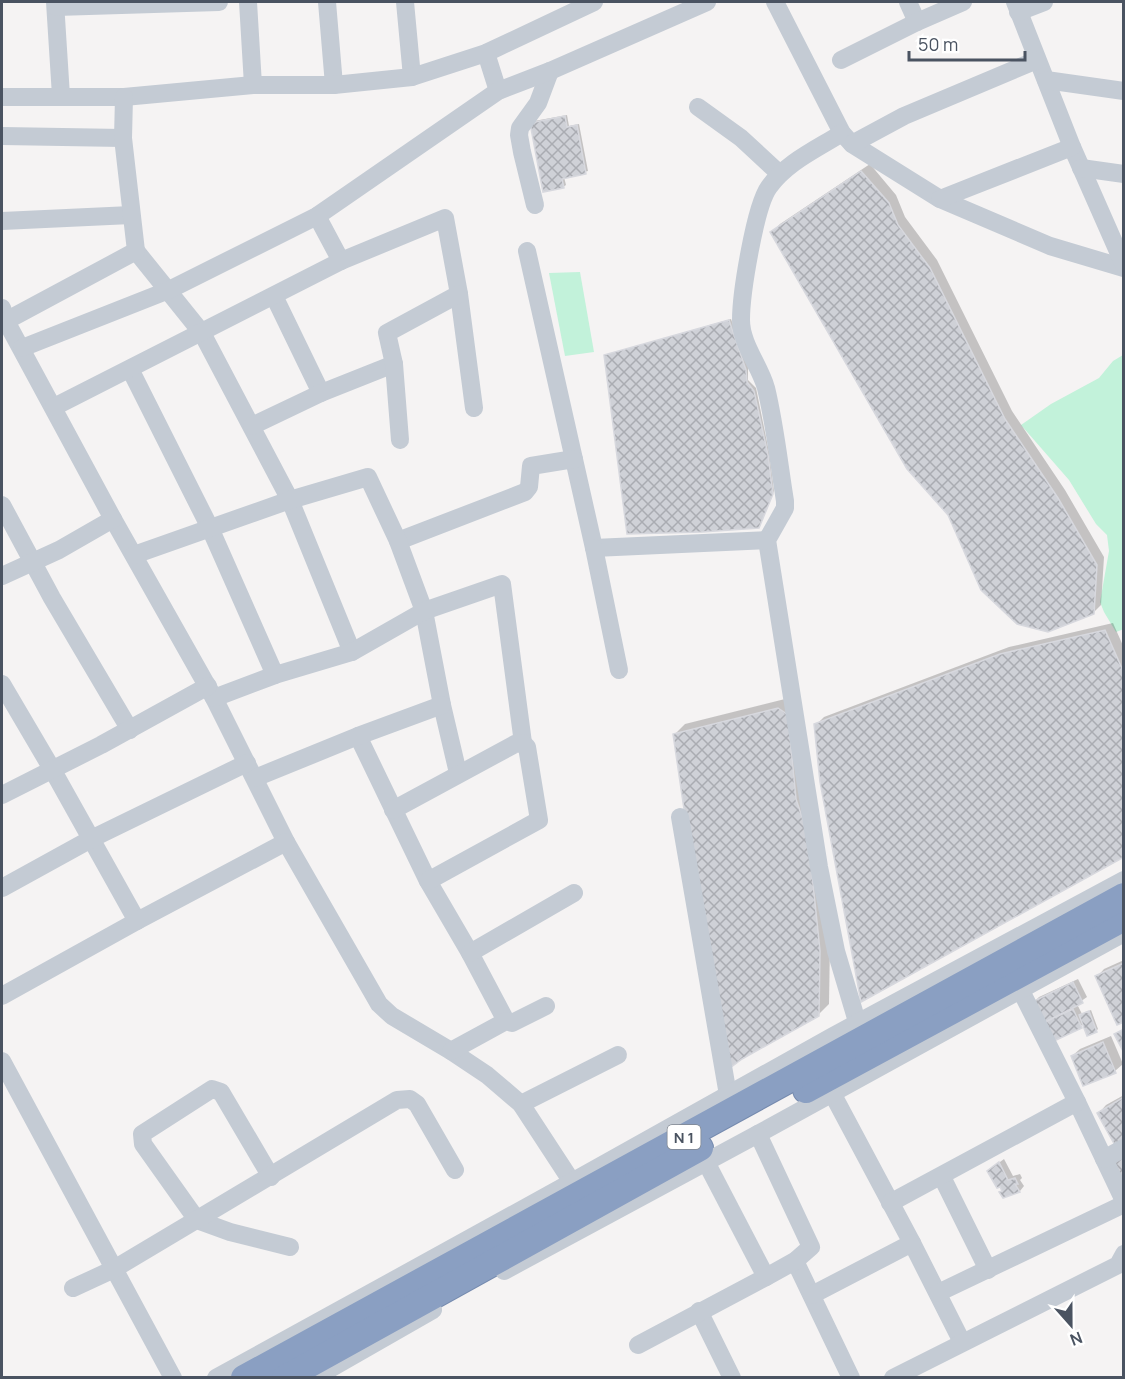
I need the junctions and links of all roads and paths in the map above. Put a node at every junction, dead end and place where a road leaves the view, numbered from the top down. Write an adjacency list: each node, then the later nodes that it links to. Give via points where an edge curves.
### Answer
1 (211, 2): 2 (street); 12 (street)
2 (219, 2)
3 (248, 2): 23 (street)
4 (327, 2): 24 (street)
5 (405, 2): 21 (street)
6 (594, 2): 14 (street)
7 (707, 2): 20 (street)
8 (775, 2): 33 (street)
9 (908, 2): 16 (street)
10 (963, 2): 16 (street)
11 (1044, 2): 15 (street)
12 (138, 3): 13 (street)
13 (56, 4): 27 (street)
14 (572, 7): 17 (street)
15 (1016, 7): 19 (street)
16 (917, 22): 18 (street)
17 (486, 54): 21 (street); 25 (street)
18 (841, 60)
19 (1037, 60): 22 (street); 33 (street)
20 (550, 71): 25 (street); 39 (street, via 538,103 520,128)
21 (412, 76): 24 (street)
22 (1046, 80): 26 (street); 34 (street)
23 (253, 85): 24 (street); 29 (street)
24 (334, 85)
25 (498, 91): 41 (street)
26 (1124, 91)
27 (61, 96): 28 (street); 29 (street)
28 (2, 97)
29 (124, 97): 32 (street)
30 (698, 107): 36 (street, via 741,138)
31 (2, 136): 32 (street)
32 (123, 138): 40 (street)
33 (847, 139): 36 (street, via 796,161); 38 (street)
34 (1072, 147): 35 (street); 38 (street)
35 (1081, 168): 37 (street); 46 (street)
36 (780, 174): 65 (street, via 761,200 748,259 741,321 766,388 785,501 785,508)
37 (1124, 174)
38 (940, 199): 46 (street, via 1050,246)
39 (535, 205)
40 (131, 215): 42 (street); 43 (street)
41 (317, 216): 45 (street); 47 (street)
42 (2, 221)
43 (136, 251): 47 (street); 50 (street)
44 (527, 251): 60 (street)
45 (341, 261): 48 (street, via 446,218); 49 (street)
46 (1124, 266)
47 (169, 290): 51 (street); 52 (street)
48 (459, 294): 53 (street, via 387,333); 57 (street)
49 (274, 296): 51 (street); 55 (street)
50 (3, 317): 52 (street)
51 (202, 333): 54 (street); 58 (street)
52 (22, 348): 56 (street)
53 (394, 364): 55 (street); 59 (street)
54 (130, 369): 56 (street); 64 (street)
55 (321, 393): 58 (street)
56 (54, 407): 63 (street)
57 (474, 408)
58 (252, 426): 61 (street)
59 (400, 440)
60 (574, 459): 66 (street, via 531,466 525,492); 67 (street)
61 (290, 500): 64 (street); 66 (street, via 368,477); 72 (street)
62 (2, 505): 69 (street)
63 (113, 519): 68 (street); 69 (street)
64 (210, 528): 68 (street); 74 (street)
65 (766, 540): 67 (street); 102 (street, via 819,867 836,951)
66 (398, 541): 71 (street)
67 (594, 548): 73 (street)
68 (134, 555): 76 (street)
69 (32, 561): 70 (street); 78 (street)
70 (2, 576)
71 (424, 611): 72 (street); 77 (street); 80 (street, via 502,584)
72 (352, 652): 74 (street)
73 (619, 670)
74 (275, 675): 76 (street)
75 (2, 684): 81 (street)
76 (211, 692): 78 (street); 82 (street)
77 (442, 705): 79 (street); 83 (street)
78 (130, 730): 81 (street)
79 (358, 736): 82 (street); 85 (street)
80 (523, 743): 83 (street); 90 (street, via 527,747 539,820)
81 (52, 768): 84 (street); 87 (street)
82 (251, 771): 87 (street); 88 (street)
83 (458, 773): 85 (street)
84 (2, 795)
85 (393, 810): 90 (street)
86 (680, 817): 107 (street)
87 (91, 838): 91 (street); 95 (street)
88 (286, 842): 95 (street); 103 (street, via 379,1004)
89 (1124, 880): 102 (street)
90 (428, 881): 97 (street)
91 (2, 888)
92 (574, 893): 97 (street)
93 (1124, 896): 102 (highway, N 1)
94 (1124, 918): 98 (highway, N 1)
95 (137, 921): 99 (street)
96 (1124, 933): 98 (street)
97 (470, 953): 101 (street)
98 (1017, 983): 106 (street); 108 (street); 137 (highway, N 1, via 725,1134)
99 (2, 996)
100 (546, 1006): 101 (street, via 512,1023)
101 (506, 1021): 103 (street)
102 (860, 1031): 107 (street); 136 (highway, N 1)
103 (451, 1051): 109 (street)
104 (618, 1055): 109 (street)
105 (2, 1061): 125 (street)
106 (832, 1093): 110 (street); 118 (street)
107 (728, 1095): 117 (street)
108 (1077, 1102): 112 (street); 116 (street)
109 (521, 1104): 117 (street)
110 (758, 1134): 113 (street); 124 (street, via 811,1243 809,1250)
111 (1124, 1148): 112 (street)
112 (1104, 1159): 119 (street)
113 (706, 1162): 127 (street); 138 (street)
114 (455, 1170): 115 (street, via 417,1104 410,1099 397,1100)
115 (271, 1177): 120 (street); 120 (street, via 221,1092 212,1089 141,1137)
116 (942, 1177): 118 (street); 126 (street)
117 (572, 1182): 135 (street)
118 (890, 1203): 121 (street)
119 (1124, 1203): 126 (street)
120 (197, 1220): 122 (street); 125 (street)
121 (912, 1243): 129 (street); 130 (street)
122 (290, 1247)
123 (1124, 1254): 132 (street, via 1118,1265)
124 (795, 1261): 127 (street); 130 (street)
125 (114, 1269): 128 (street); 134 (street)
126 (988, 1270): 129 (street)
127 (766, 1277): 131 (street)
128 (73, 1288)
129 (938, 1293): 132 (street)
130 (812, 1295): 140 (street)
131 (699, 1311): 133 (street); 139 (street)
132 (962, 1342): 141 (street)
133 (638, 1345)
134 (173, 1377)
135 (216, 1377)
136 (244, 1377)
137 (285, 1377)
138 (314, 1377)
139 (732, 1377)
140 (851, 1377)
141 (893, 1377)

